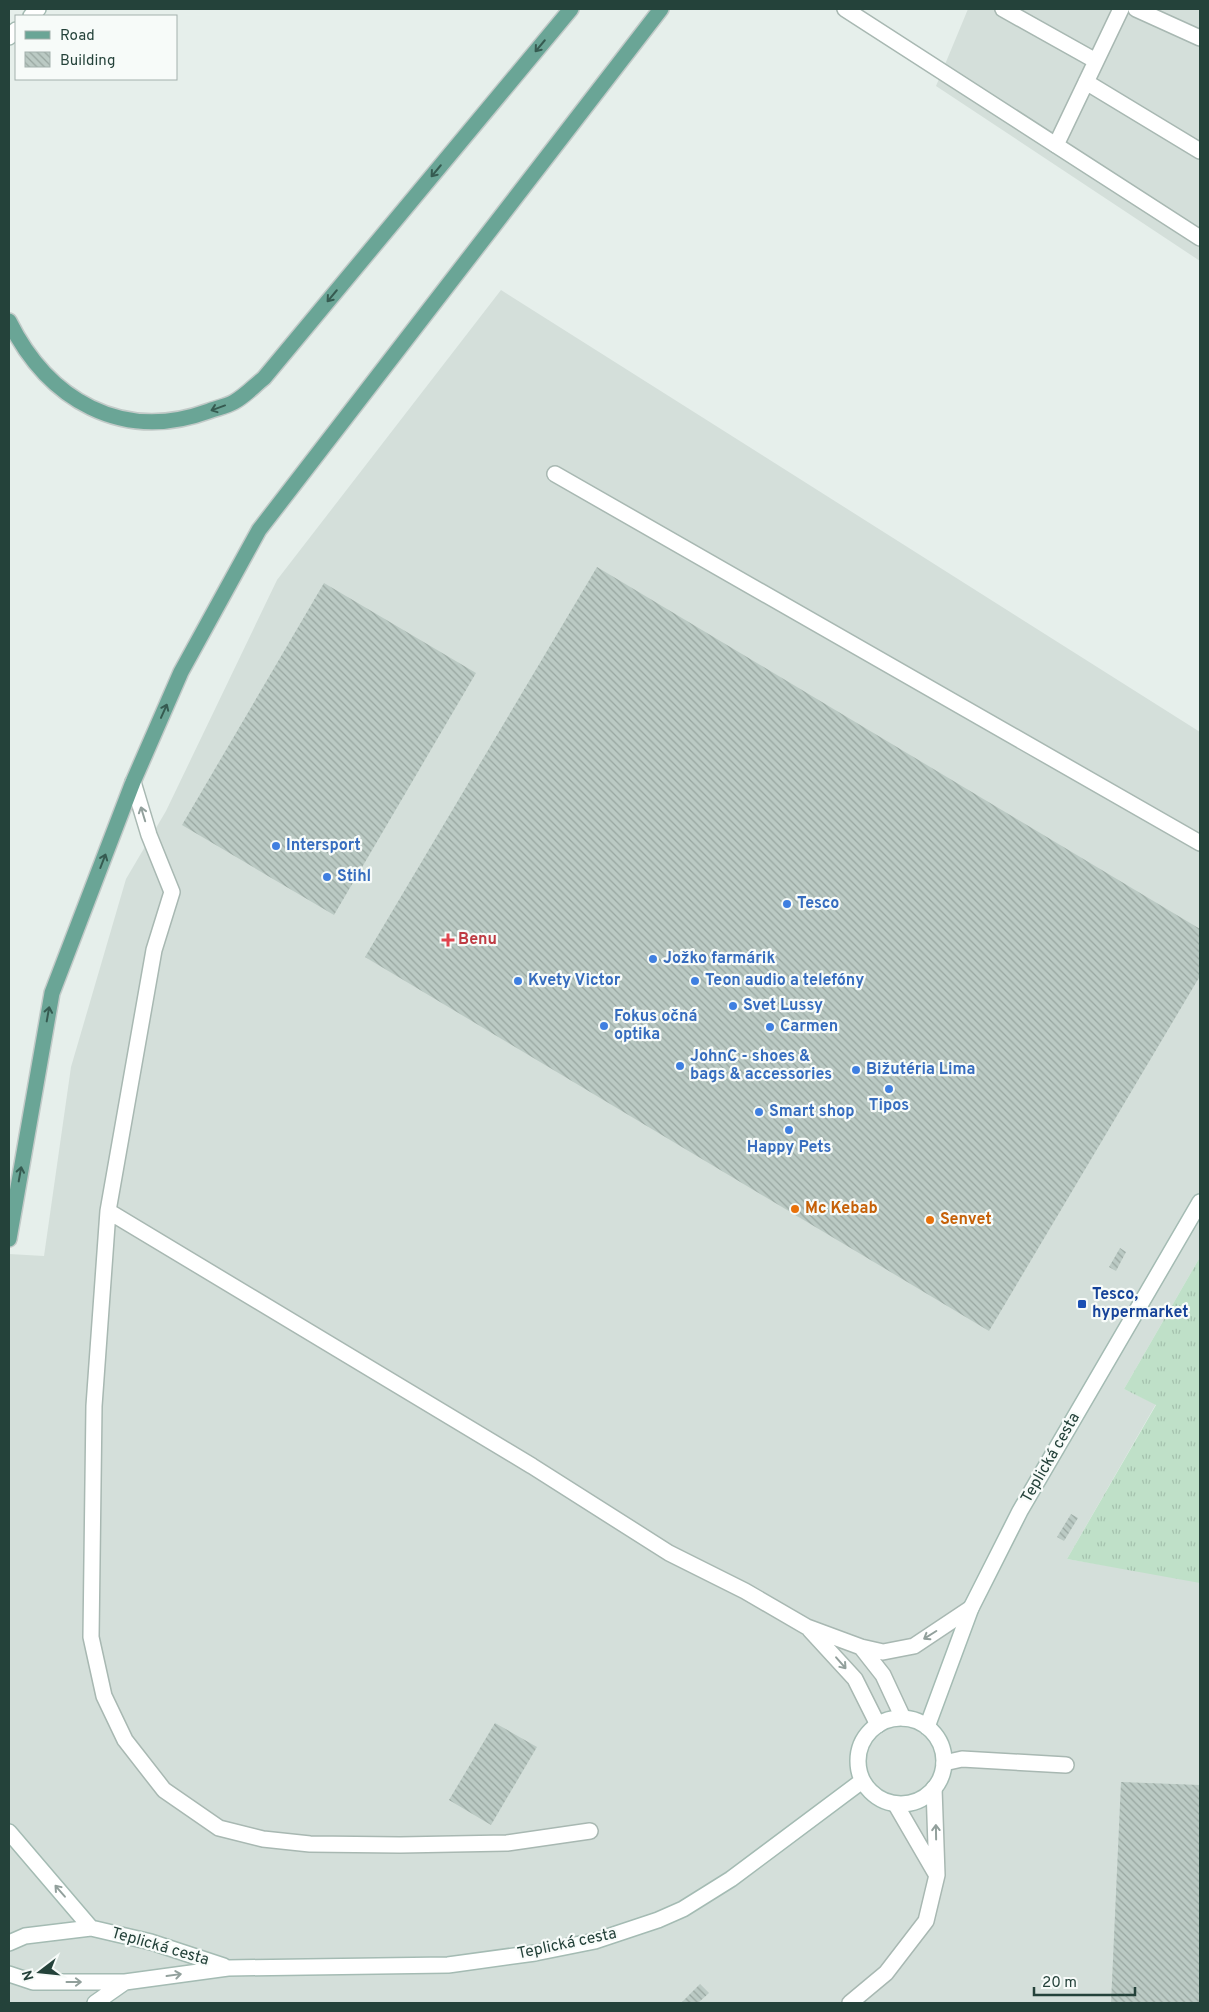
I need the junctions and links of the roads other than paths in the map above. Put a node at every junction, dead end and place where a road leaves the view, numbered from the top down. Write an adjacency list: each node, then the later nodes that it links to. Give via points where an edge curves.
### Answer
1 (571, 9): 13 (main road, one-way to 13, via 264,378 234,402 177,421 137,422 109,417 67,394 36,364)
2 (661, 9): 15 (main road, one-way to 2, via 181,672 260,530)
3 (845, 9): 10 (street)
4 (1003, 9): 8 (street)
5 (1121, 9): 8 (street)
6 (1136, 9): 7 (street)
7 (1200, 38)
8 (1096, 61): 9 (street)
9 (1086, 82): 10 (street); 11 (street)
10 (1056, 145): 12 (street)
11 (1200, 151)
12 (1200, 238)
13 (9, 321)
14 (555, 474): 16 (street)
15 (133, 782): 18 (street, one-way to 15, via 154,950 172,892 149,835); 19 (main road, one-way to 15, via 52,993)
16 (1200, 843)
17 (1200, 1202): 20 (street, Teplická cesta, via 1020,1511)
18 (108, 1211): 21 (street, via 532,1466 670,1553); 31 (street, via 94,1406 91,1637 104,1696 125,1740 164,1790 219,1828 263,1839 400,1845 506,1843)
19 (9, 1239)
20 (971, 1608): 22 (street, one-way to 22, via 914,1646 883,1652); 25 (street, Teplická cesta)
21 (808, 1627): 22 (street); 24 (street, one-way to 24, via 855,1679)
22 (861, 1648): 23 (street, via 883,1675)
23 (903, 1718): 24 (street); 25 (street)
24 (878, 1724): 28 (street, via 861,1744 858,1769)
25 (927, 1727): 26 (street, via 936,1737)
26 (944, 1763): 27 (street, via 962,1759); 29 (street)
27 (1066, 1765)
28 (862, 1782): 30 (street, via 871,1793); 36 (street, Teplická cesta, via 731,1879 683,1909 595,1941 448,1965)
29 (934, 1788): 30 (street, via 911,1804); 33 (street, one-way to 29)
30 (896, 1805): 33 (street)
31 (590, 1831)
32 (9, 1832): 34 (street, Teplická cesta, one-way to 32)
33 (937, 1875): 40 (street, via 926,1921 886,1973)
34 (91, 1928): 35 (street, Teplická cesta, via 25,1936); 36 (street, Teplická cesta, via 150,1942)
35 (9, 1943)
36 (228, 1968): 38 (street, Teplická cesta, one-way to 36)
37 (9, 1974): 38 (street, Teplická cesta, one-way to 38, via 33,1982)
38 (126, 1982): 39 (street, Teplická cesta)
39 (95, 2003)
40 (850, 2003)

